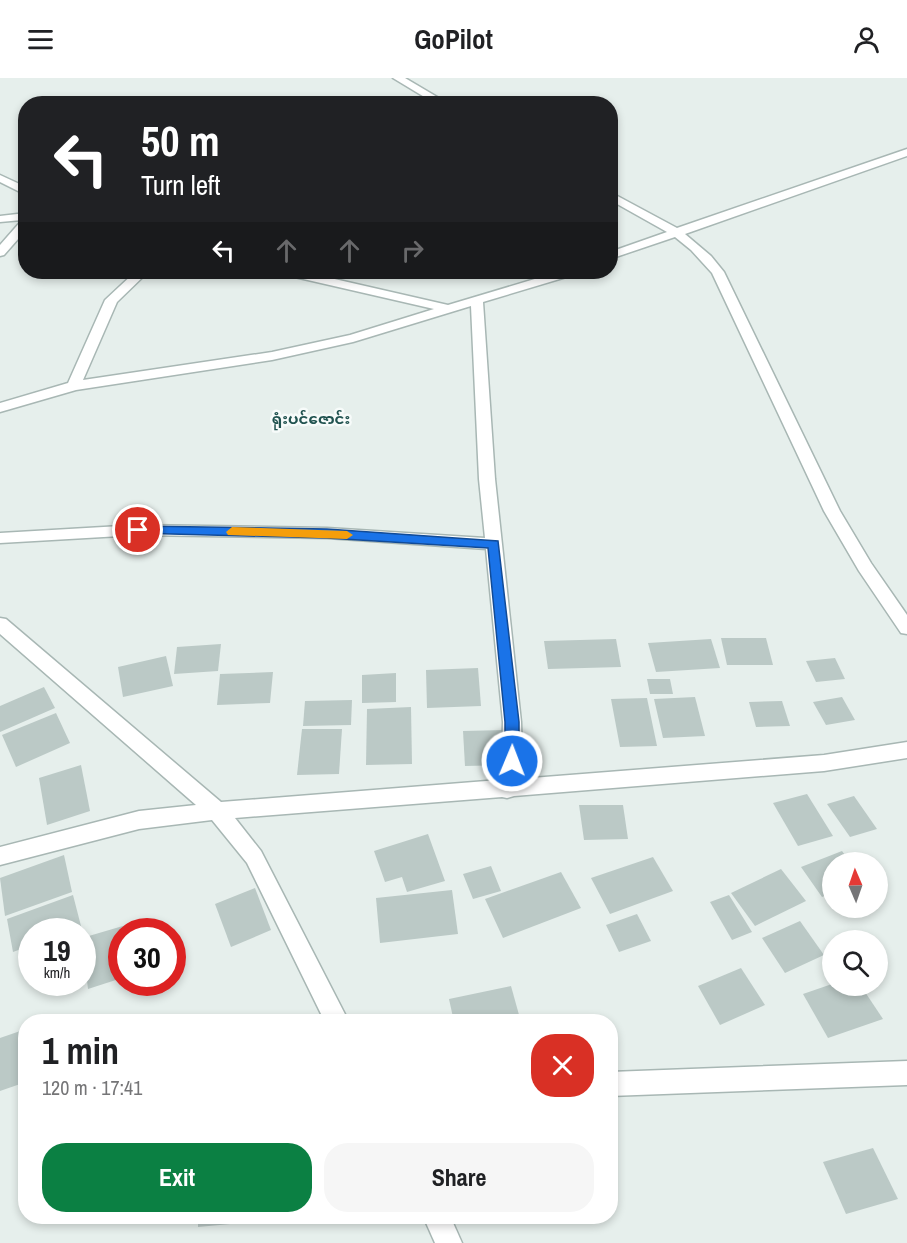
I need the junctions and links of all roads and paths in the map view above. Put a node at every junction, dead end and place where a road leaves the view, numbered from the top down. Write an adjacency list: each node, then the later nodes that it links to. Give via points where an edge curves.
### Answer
1 (398, 78): 2 (street)
2 (430, 96)
3 (907, 152): 10 (street)
4 (0, 178): 5 (street)
5 (18, 188)
6 (618, 199): 10 (street)
7 (18, 217): 8 (street)
8 (0, 219)
9 (18, 231): 11 (street)
10 (678, 232): 12 (street); 23 (street, via 718,272 832,511)
11 (0, 252)
12 (618, 253)
13 (134, 279): 18 (street, via 111,300)
14 (320, 279): 17 (street)
15 (547, 279): 16 (street)
16 (477, 301): 17 (street); 21 (street)
17 (449, 309): 18 (street, via 352,338 272,356)
18 (74, 386): 19 (street)
19 (0, 408)
20 (0, 538): 21 (street, via 138,530 327,533)
21 (494, 544): 25 (street, via 512,722)
22 (0, 624): 26 (street)
23 (907, 628)
24 (907, 750): 25 (street, via 824,763)
25 (507, 790): 26 (street)
26 (217, 811): 27 (street, via 140,820); 28 (street, via 254,857)
27 (0, 856)
28 (334, 1014)
29 (907, 1073): 30 (street)
30 (618, 1084)
31 (440, 1224): 32 (street)
32 (449, 1243)

